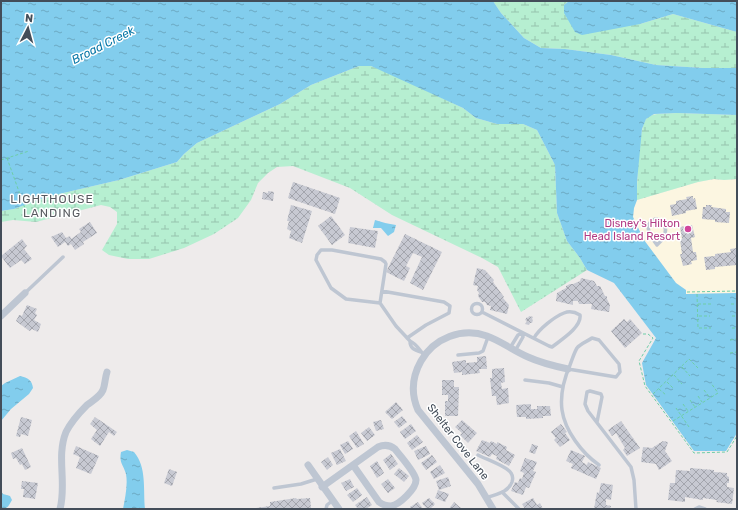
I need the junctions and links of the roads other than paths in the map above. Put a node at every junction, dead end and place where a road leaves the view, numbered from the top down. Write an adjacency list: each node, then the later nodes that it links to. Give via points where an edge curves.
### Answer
1 (657, 245): 1 (lane, via 648,228 651,221 659,219 665,224 666,229 665,235)
2 (63, 257): 4 (lane)
3 (382, 291): 5 (lane); 5 (lane, via 386,264 381,259 326,250 321,250 317,255 316,260 327,281 339,295 346,300); 11 (lane, via 444,302 450,306 449,314 426,325)
4 (25, 292): 7 (street)
5 (380, 303): 11 (lane)
6 (482, 312): 8 (lane)
7 (1, 316)
8 (522, 333): 10 (lane); 12 (lane); 12 (lane, via 518,335)
9 (488, 336): 12 (street, Shelter Cove Lane); 13 (street, Shelter Cove Lane, via 472,333 451,336); 14 (lane, via 483,351)
10 (534, 338): 10 (lane, via 552,347 580,323 580,315 575,312 564,313 538,331)
11 (409, 340): 13 (lane)
12 (513, 350): 15 (street, Shelter Cove Lane, via 548,365)
13 (423, 354): 28 (street, Shelter Cove Lane, via 415,374 416,406 478,484)
14 (458, 355)
15 (568, 369): 15 (lane, via 577,348 592,338 599,340 619,364 620,372 616,378); 18 (lane)
16 (107, 372): 30 (street, via 103,390 73,420 62,443 63,496)
17 (524, 380): 18 (lane)
18 (563, 387): 23 (lane, via 562,412 568,428 588,458)
19 (597, 422): 19 (lane, via 585,404 587,392 590,391 601,394 602,397); 35 (lane, via 631,467)
20 (478, 456): 27 (lane, via 511,472 513,478 510,487)
21 (308, 465): 24 (street)
22 (353, 465): 22 (street, via 378,447 392,446 414,476 415,487 395,504 384,505 379,502); 25 (street)
23 (599, 465)
24 (317, 479): 25 (street); 26 (lane)
25 (322, 487): 29 (street)
26 (274, 488)
27 (502, 492): 28 (lane); 34 (lane)
28 (486, 498): 33 (street, Shelter Cove Lane)
29 (332, 501): 31 (lane); 32 (street)
30 (60, 509)
31 (326, 509)
32 (338, 509)
33 (493, 509)
34 (519, 509)
35 (636, 509)
36 (695, 509): 37 (lane)
37 (705, 509)

